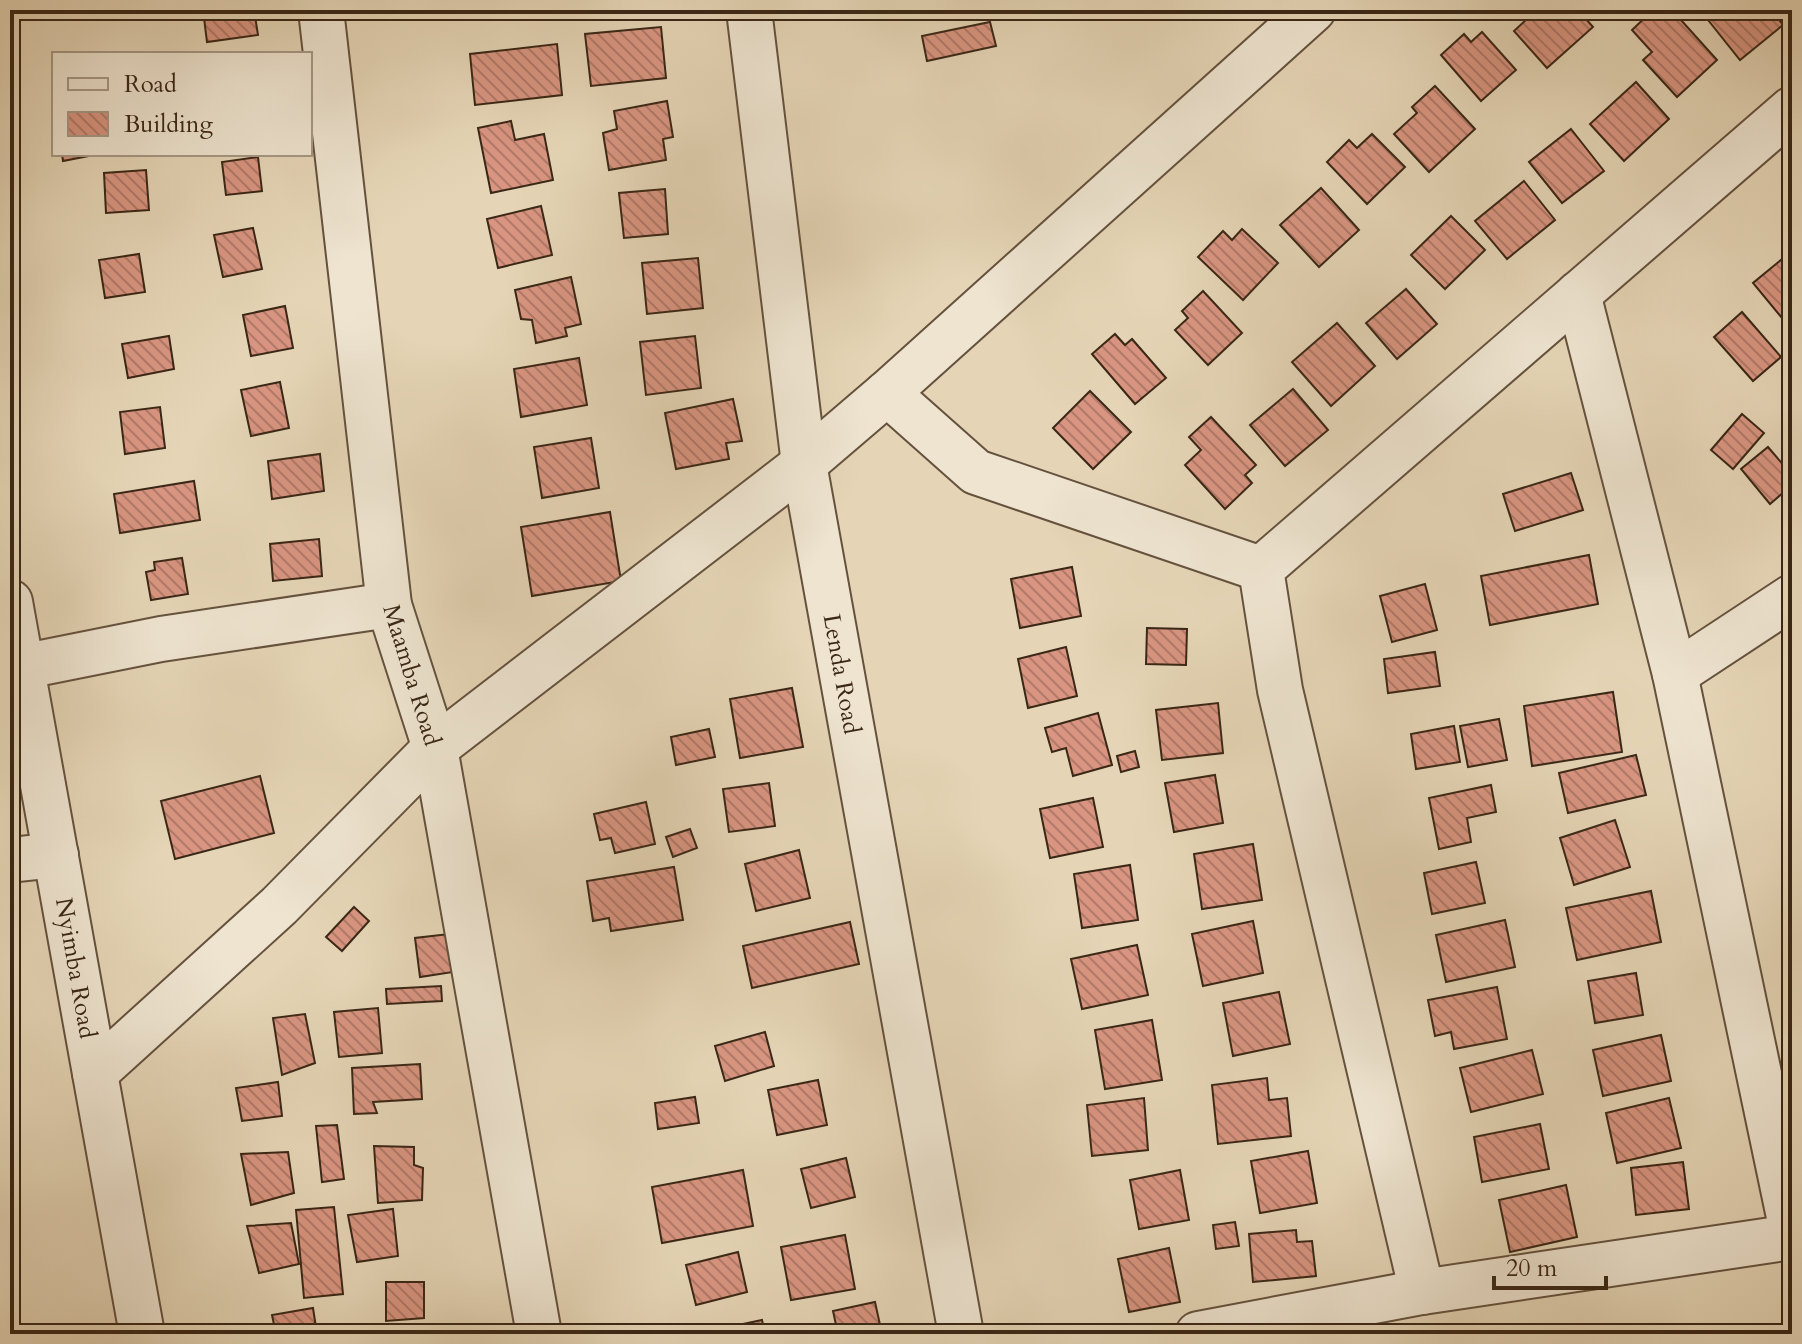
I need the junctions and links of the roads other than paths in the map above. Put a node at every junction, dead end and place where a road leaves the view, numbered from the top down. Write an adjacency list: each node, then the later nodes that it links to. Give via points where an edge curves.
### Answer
1 (321, 10): 11 (street, Maamba Road)
2 (749, 10): 7 (street, Lenda Road)
3 (1313, 10): 6 (street)
4 (1792, 109): 5 (street)
5 (1578, 294): 8 (street); 13 (street)
6 (887, 393): 7 (street); 8 (street, via 976,472)
7 (804, 464): 14 (street); 23 (street, Lenda Road)
8 (1261, 569): 20 (street, via 1280,690)
9 (1792, 597): 13 (street)
10 (10, 602): 12 (street, Nyimba Road)
11 (389, 605): 12 (street, via 161,639); 14 (street, Maamba Road)
12 (21, 667): 15 (street, Nyimba Road)
13 (1675, 674): 18 (street)
14 (435, 748): 17 (street, via 279,906); 22 (street, Maamba Road)
15 (56, 855): 16 (street); 17 (street, Nyimba Road)
16 (10, 860)
17 (95, 1073): 21 (street, Nyimba Road)
18 (1792, 1231)
19 (1792, 1237): 20 (street)
20 (1422, 1292): 24 (street)
21 (142, 1334)
22 (539, 1334)
23 (961, 1334)
24 (1198, 1334)

